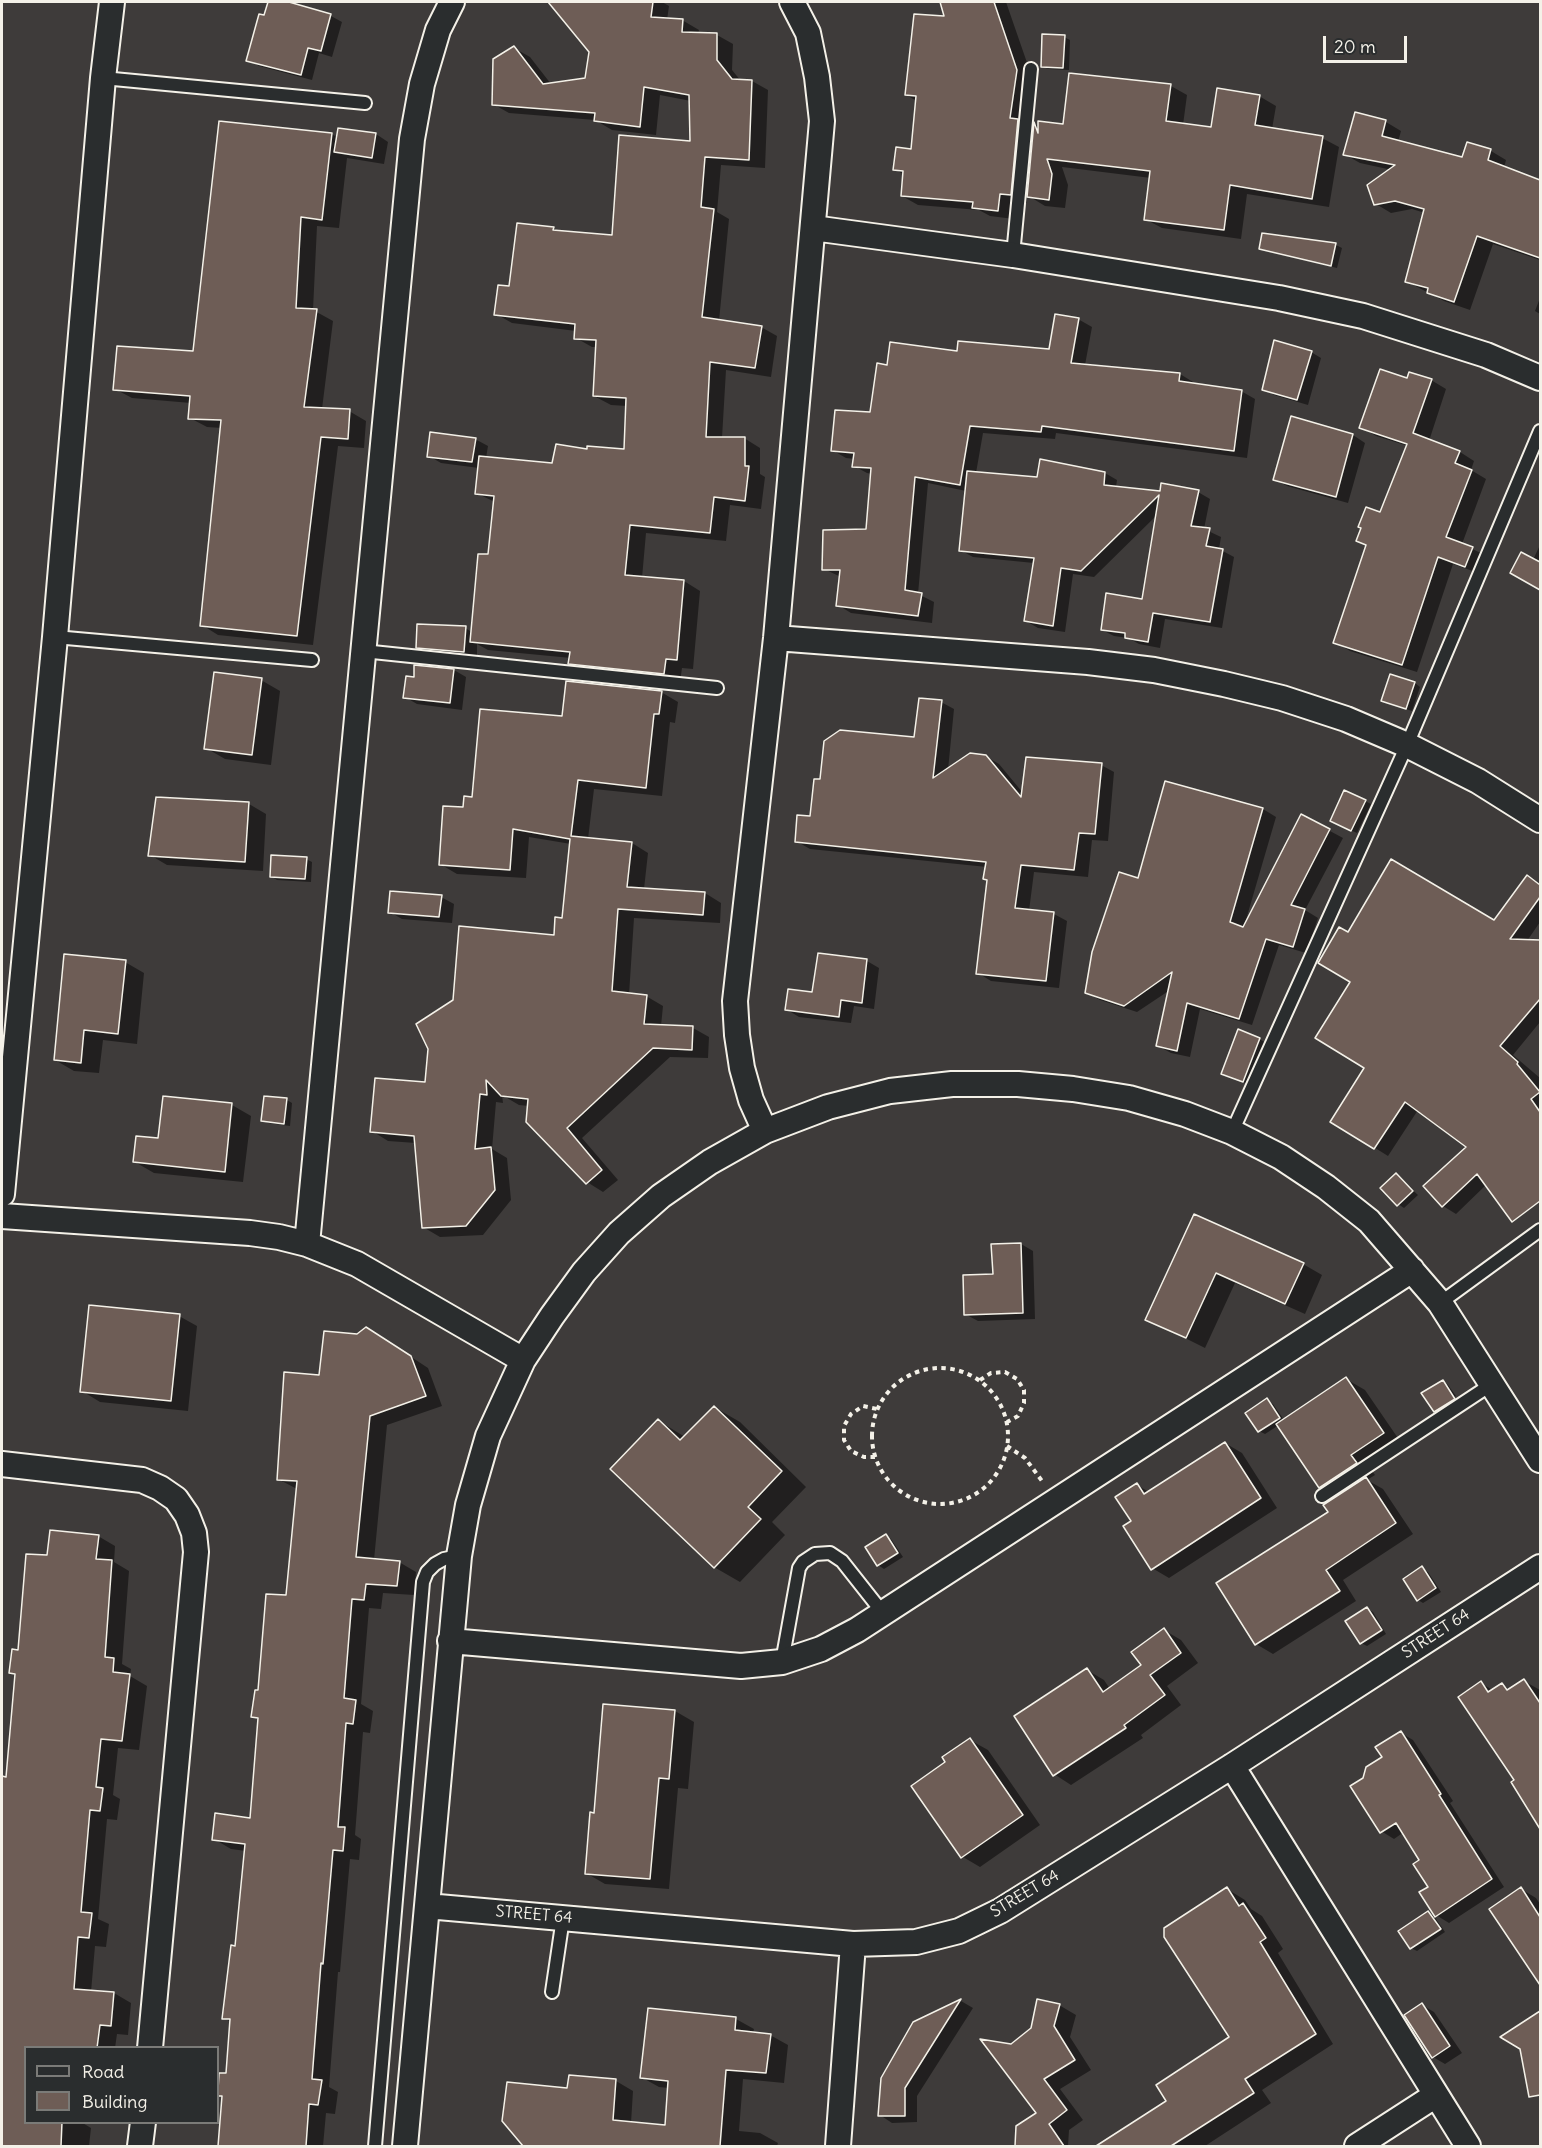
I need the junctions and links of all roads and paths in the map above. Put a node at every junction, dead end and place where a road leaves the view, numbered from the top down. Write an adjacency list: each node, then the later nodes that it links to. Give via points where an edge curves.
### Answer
1 (112, 2): 5 (street)
2 (452, 2): 13 (street, via 438,30 412,139)
3 (792, 2): 7 (street, via 808,33 822,121)
4 (1030, 69): 8 (lane)
5 (103, 78): 6 (lane); 11 (street)
6 (365, 103)
7 (813, 228): 8 (street); 12 (street)
8 (1013, 255): 9 (street, via 1279,298 1363,316 1486,355)
9 (1540, 378)
10 (1540, 431): 16 (lane)
11 (55, 637): 14 (lane); 20 (street)
12 (776, 638): 16 (street, via 1154,670 1282,698); 18 (street, via 735,1001 742,1068)
13 (363, 651): 15 (lane); 23 (street)
14 (312, 660)
15 (717, 688)
16 (1407, 745): 17 (street, via 1478,781); 19 (lane)
17 (1540, 820)
18 (765, 1131): 19 (street, via 828,1107 890,1091 952,1084 1018,1084 1129,1098); 26 (street, via 661,1196 619,1233 584,1272)
19 (1232, 1132): 24 (street, via 1281,1157 1326,1187 1369,1221)
20 (2, 1194)
21 (2, 1216): 23 (street, via 250,1233)
22 (1540, 1230): 25 (lane)
23 (307, 1244): 26 (street, via 357,1264)
24 (1412, 1270): 25 (street); 36 (street)
25 (1440, 1303): 28 (street)
26 (524, 1360): 37 (street, via 488,1436 468,1505)
27 (980, 1380): 29 (path, via 952,1369 921,1370 895,1384); 30 (path, via 997,1398); 30 (path, via 991,1373 1005,1372 1017,1378 1024,1390 1024,1404 1018,1416)
28 (1492, 1384): 33 (street); 35 (lane)
29 (877, 1409): 32 (path, via 872,1425); 32 (path, via 863,1406 851,1414 844,1426 844,1440 851,1451)
30 (1007, 1422): 31 (path)
31 (1007, 1446): 32 (path, via 994,1476 983,1488 953,1503 921,1501 905,1494 887,1479); 36 (path, via 1039,1474)
32 (875, 1457)
33 (1540, 1460)
34 (2, 1464): 47 (street, via 142,1480 176,1499 194,1533 196,1552)
35 (1322, 1496)
36 (1053, 1503): 39 (street)
37 (459, 1556): 40 (street); 51 (lane, via 435,1564 423,1582)
38 (1540, 1567): 42 (street, STREET 64)
39 (883, 1613): 41 (street, via 821,1649); 41 (lane, via 842,1561 830,1553 815,1554 800,1568)
40 (450, 1641): 41 (street, via 720,1665); 43 (street)
41 (782, 1662)
42 (1232, 1766): 45 (street, STREET 64, via 980,1922 916,1942); 48 (street)
43 (428, 1906): 44 (street, STREET 64); 52 (street)
44 (563, 1918): 45 (street, STREET 64); 46 (lane)
45 (853, 1944): 53 (street)
46 (552, 1992)
47 (150, 2046)
48 (1436, 2095): 54 (street); 55 (street)
49 (143, 2124): 50 (street)
50 (141, 2146)
51 (375, 2146)
52 (405, 2146)
53 (838, 2146)
54 (1357, 2146)
55 (1468, 2146)

